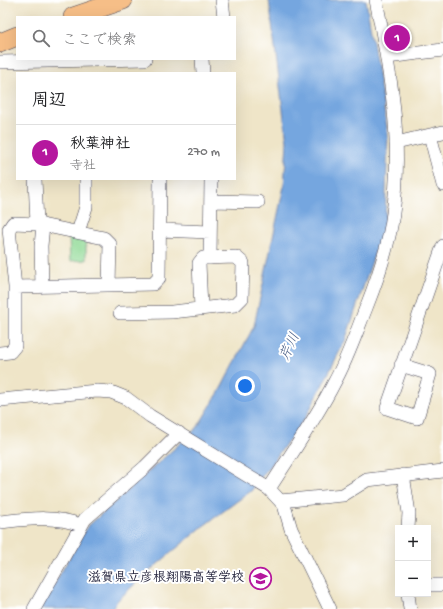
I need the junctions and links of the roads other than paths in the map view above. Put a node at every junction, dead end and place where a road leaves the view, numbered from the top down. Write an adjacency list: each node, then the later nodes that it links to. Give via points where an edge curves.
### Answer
1 (222, 0): 5 (street)
2 (376, 0): 9 (street)
3 (119, 1): 4 (highway)
4 (76, 16)
5 (224, 16)
6 (16, 36): 7 (highway)
7 (0, 43)
8 (443, 50): 9 (street)
9 (387, 56): 18 (street)
10 (132, 60): 13 (street)
11 (202, 60): 15 (street)
12 (0, 62): 14 (street)
13 (82, 64): 14 (street)
14 (32, 67)
15 (203, 72)
16 (443, 132): 17 (street)
17 (430, 135): 18 (street); 23 (street)
18 (396, 143): 43 (street, via 394,213 376,281 334,383)
19 (35, 180): 26 (street)
20 (86, 180): 28 (street, via 86,207)
21 (160, 180): 27 (street)
22 (211, 180): 24 (street)
23 (443, 185)
24 (210, 201): 25 (street); 29 (street)
25 (258, 202)
26 (40, 224): 28 (street); 33 (street, via 16,222 9,229); 34 (street)
27 (160, 230): 29 (street); 32 (street, via 159,278 153,284)
28 (78, 232): 32 (street, via 104,238 110,244)
29 (210, 232): 31 (street)
30 (443, 246): 38 (street)
31 (210, 258): 35 (street, via 203,258 199,263); 35 (street, via 236,257 243,263 242,298 235,305)
32 (109, 285): 34 (street)
33 (15, 287): 34 (street); 37 (street, via 15,346 10,352)
34 (42, 287)
35 (201, 308): 36 (street)
36 (120, 314)
37 (0, 353)
38 (401, 365)
39 (0, 400): 40 (street, via 97,391 111,392 126,398)
40 (182, 435): 43 (street); 47 (street)
41 (443, 470): 42 (street)
42 (403, 475): 44 (street, via 367,480 344,495); 48 (street, via 409,513)
43 (265, 487): 44 (street)
44 (280, 501): 53 (street)
45 (0, 511): 46 (street)
46 (0, 523): 47 (street, via 45,518 70,520)
47 (81, 524): 52 (street)
48 (408, 525)
49 (431, 585): 50 (street)
50 (443, 585)
51 (408, 597): 54 (street)
52 (34, 609)
53 (330, 609)
54 (410, 609)

